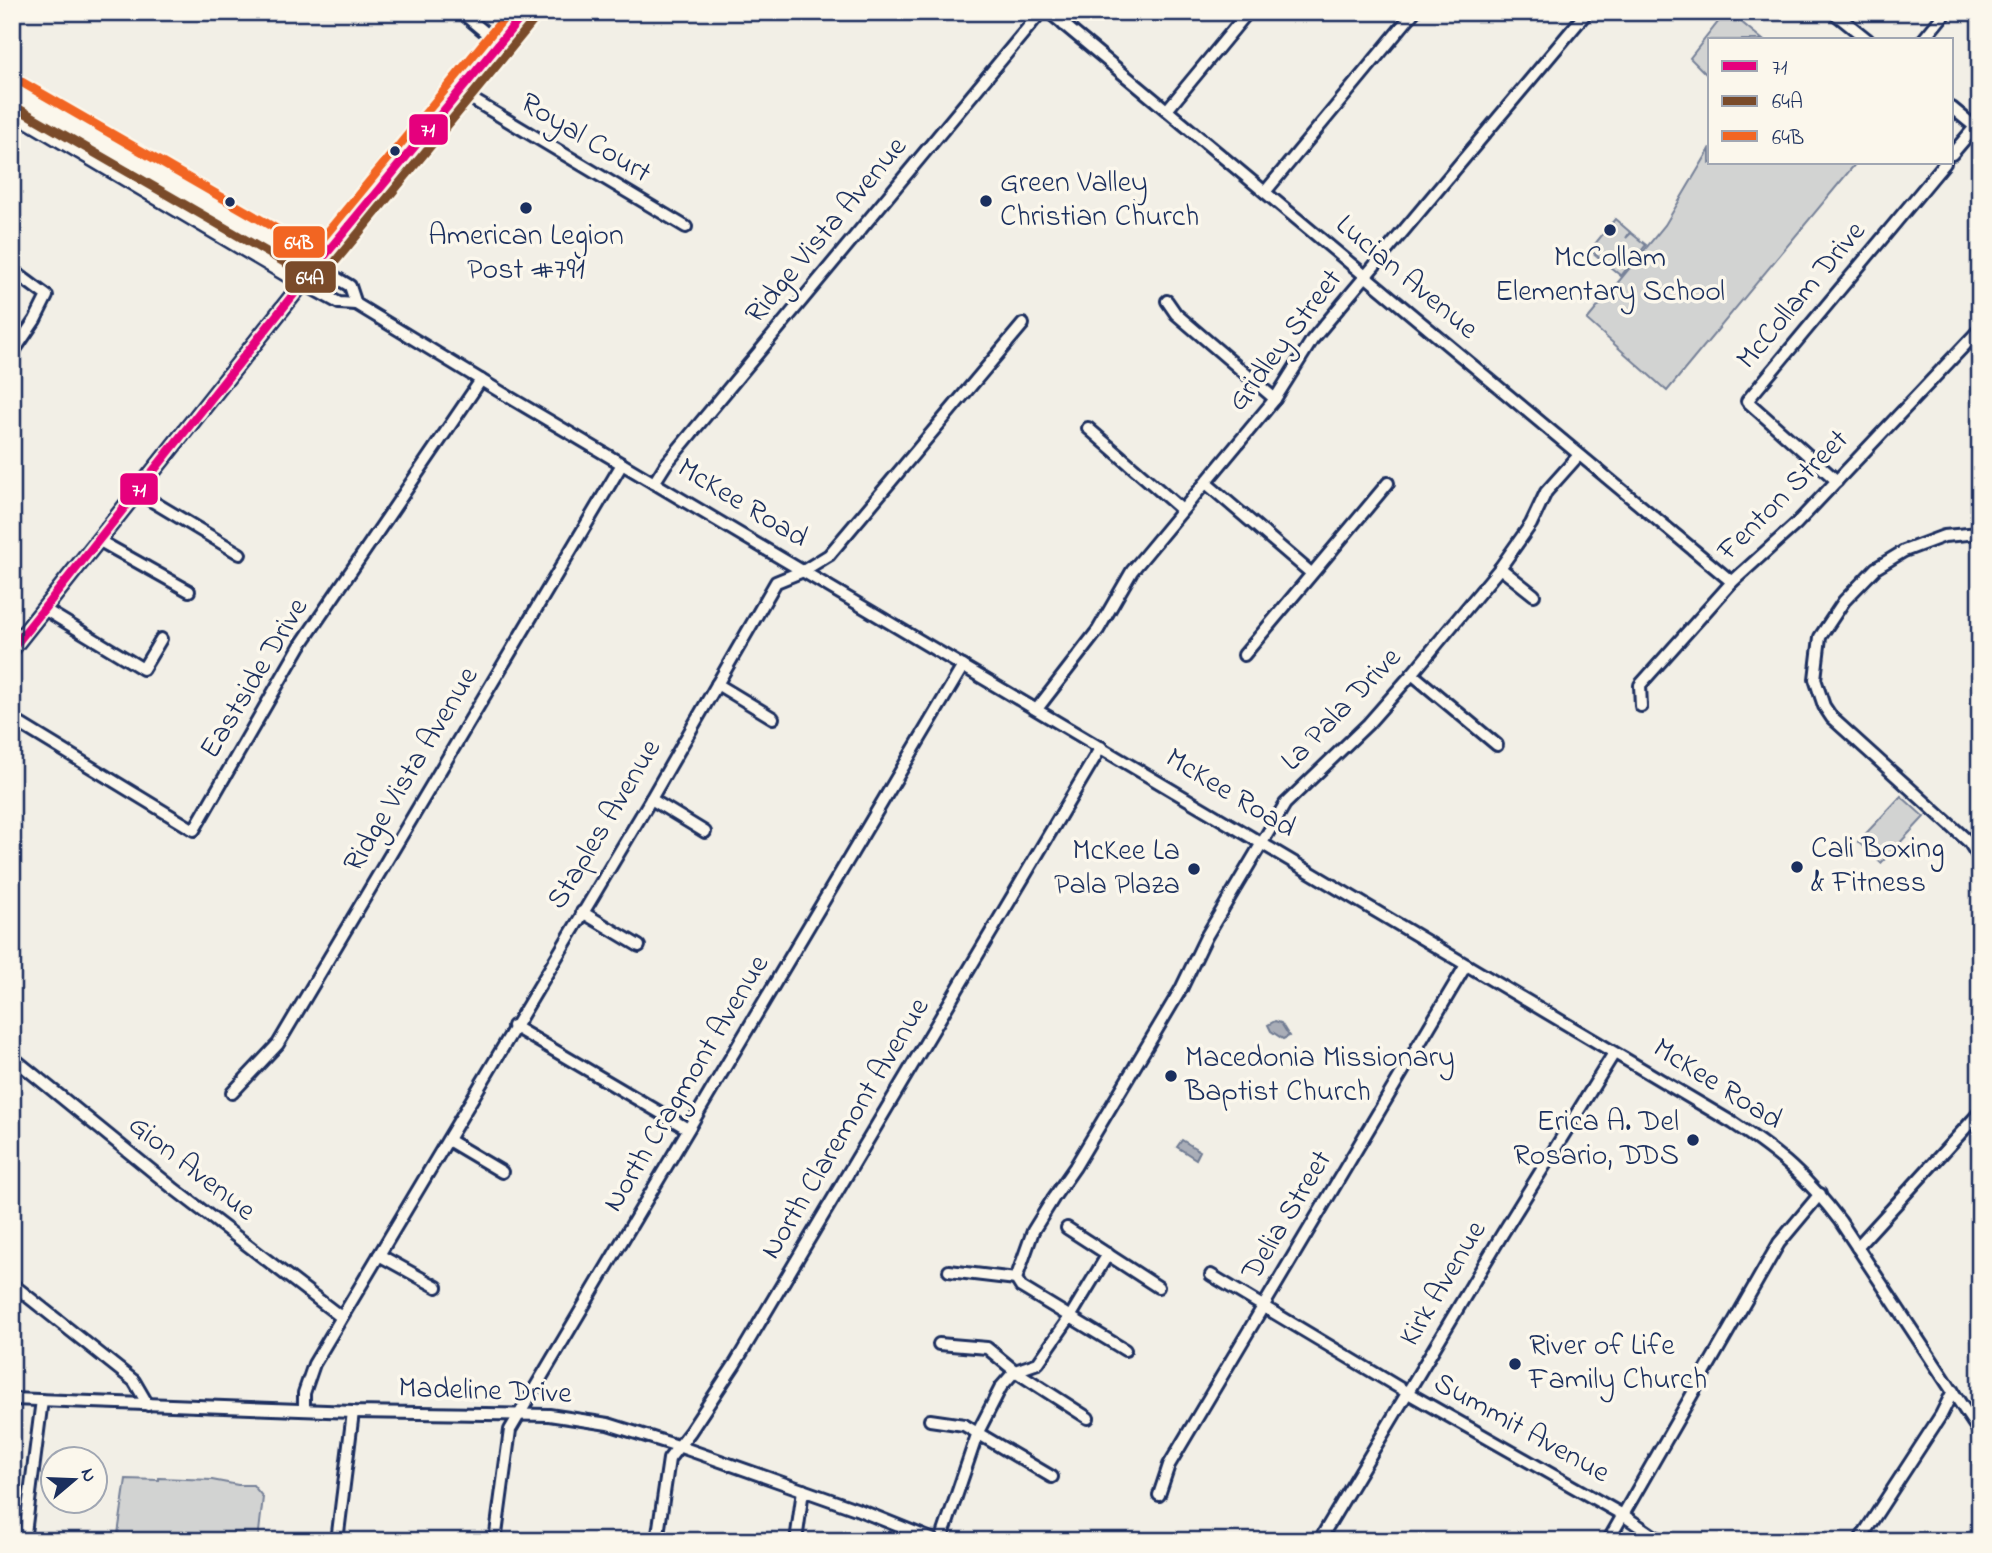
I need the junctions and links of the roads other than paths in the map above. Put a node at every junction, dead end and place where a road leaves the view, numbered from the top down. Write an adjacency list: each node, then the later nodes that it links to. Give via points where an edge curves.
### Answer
1 (461, 12): 14 (street)
2 (526, 12): 14 (main road)
3 (1041, 12): 40 (street, Ridge Vista Avenue, via 674,453)
4 (1049, 12): 11 (street, Lucian Avenue)
5 (1074, 12): 11 (street)
6 (1248, 12): 17 (street)
7 (1414, 12): 23 (street)
8 (1587, 12): 27 (street, Gridley Street)
9 (1833, 12): 12 (street)
10 (1946, 12): 13 (street)
11 (1064, 25): 17 (street, Lucian Avenue)
12 (1866, 38)
13 (1925, 38)
14 (499, 44): 15 (main road)
15 (460, 92): 24 (street, Royal Court); 25 (main road)
16 (14, 95): 25 (main road, McKee Road)
17 (1167, 110): 23 (street, Lucian Avenue)
18 (1954, 110): 20 (street)
19 (12, 111): 28 (main road, McKee Road)
20 (1977, 129): 21 (street)
21 (1954, 153)
22 (1944, 164): 39 (street, McCollam Drive, via 1747,401)
23 (1265, 192): 27 (street, Lucian Avenue)
24 (686, 227)
25 (316, 266): 28 (main road); 30 (street, McKee Road, via 350,286)
26 (12, 270): 33 (street, via 47,296)
27 (1365, 276): 35 (street, Gridley Street, via 1311,340); 37 (street, Lucian Avenue)
28 (302, 283): 30 (street, McKee Road, via 339,303); 43 (main road)
29 (1167, 301): 35 (street, via 1176,314)
30 (355, 304): 34 (street, McKee Road)
31 (1023, 324): 49 (street, Staples Avenue, via 829,555)
32 (1980, 329): 39 (street, Fenton Street)
33 (12, 354)
34 (481, 380): 38 (street, McKee Road); 64 (street, Eastside Drive, via 300,646 194,830)
35 (1275, 399): 41 (street, Gridley Street)
36 (1088, 428): 44 (street)
37 (1579, 455): 48 (street, La Pala Drive, via 1546,492 1531,524); 51 (street, Lucian Avenue)
38 (622, 464): 40 (street, McKee Road); 78 (street, Ridge Vista Avenue, via 278,1044)
39 (1837, 481): 51 (street, Fenton Street)
40 (654, 483): 49 (street, McKee Road)
41 (1206, 483): 44 (street, Gridley Street); 50 (street)
42 (1388, 483): 50 (street)
43 (137, 492): 46 (main road); 47 (street)
44 (1182, 510): 62 (street, Gridley Street, via 1132,571 1098,630)
45 (1980, 533): 69 (street, via 1944,536 1876,568 1844,601 1820,637 1815,679 1832,718)
46 (98, 540): 52 (street); 54 (main road)
47 (240, 554)
48 (1500, 568): 53 (street); 59 (street, La Pala Drive)
49 (803, 571): 58 (street, McKee Road); 60 (street, Staples Avenue, via 776,582)
50 (1311, 573): 57 (street)
51 (1732, 582): 61 (street, Fenton Street, via 1640,685)
52 (189, 591)
53 (1534, 596)
54 (44, 609): 55 (street, via 143,669); 56 (main road)
55 (161, 639)
56 (12, 649)
57 (1244, 655)
58 (962, 666): 62 (street, McKee Road); 80 (street, North Cragmont Avenue)
59 (1412, 674): 65 (street); 70 (street, La Pala Drive, via 1285,804)
60 (717, 684): 63 (street); 67 (street, Staples Avenue)
61 (1641, 706)
62 (1037, 709): 66 (street, McKee Road)
63 (773, 718)
64 (12, 719)
65 (1497, 745)
66 (1101, 747): 70 (street, McKee Road); 112 (street, North Claremont Avenue, via 734,1364)
67 (651, 799): 68 (street); 72 (street, Staples Avenue)
68 (705, 832)
69 (1975, 841): 71 (street)
70 (1262, 843): 74 (street, McKee Road); 90 (street, La Pala Drive, via 1175,1000 1033,1231)
71 (1980, 859)
72 (582, 912): 73 (street); 75 (street, Staples Avenue)
73 (639, 946)
74 (1466, 965): 76 (street, McKee Road); 94 (street, Delia Street)
75 (513, 1026): 80 (street); 81 (street, Staples Avenue)
76 (1614, 1053): 83 (street, McKee Road, via 1778,1153); 101 (street, Kirk Avenue)
77 (12, 1057): 95 (street, Gion Avenue)
78 (232, 1093)
79 (1980, 1112): 85 (street)
80 (688, 1129): 107 (street, North Cragmont Avenue)
81 (448, 1140): 82 (street); 87 (street, Staples Avenue)
82 (502, 1172)
83 (1820, 1194): 85 (street, McKee Road); 116 (street, via 1779,1243)
84 (1068, 1228): 86 (street)
85 (1857, 1247): 100 (street, McKee Road)
86 (1108, 1254): 93 (street); 96 (street)
87 (379, 1255): 92 (street); 95 (street, Staples Avenue)
88 (949, 1271): 90 (street)
89 (1211, 1275): 94 (street, Summit Avenue)
90 (1016, 1279): 96 (street, via 1021,1287)
91 (12, 1284): 104 (street, via 134,1381)
92 (438, 1287)
93 (1158, 1287)
94 (1263, 1306): 101 (street, Summit Avenue); 115 (street, Delia Street, via 1169,1465)
95 (341, 1317): 105 (street, Staples Avenue, via 314,1364)
96 (1070, 1317): 98 (street); 99 (street, via 1038,1363)
97 (939, 1343): 99 (street, via 987,1349)
98 (1125, 1350)
99 (1015, 1371): 108 (street); 110 (street, via 1001,1387)
100 (1953, 1391): 111 (street, McKee Road); 126 (street)
101 (1408, 1393): 116 (street, Summit Avenue); 123 (street, Kirk Avenue)
102 (12, 1399): 103 (street, Madeline Drive)
103 (42, 1400): 104 (street, Madeline Drive); 117 (street)
104 (148, 1405): 105 (street, Madeline Drive)
105 (304, 1409): 106 (street, Madeline Drive)
106 (353, 1412): 107 (street, Madeline Drive); 118 (street)
107 (519, 1415): 112 (street, Madeline Drive, via 608,1424); 119 (street, North Cragmont Avenue, via 510,1430)
108 (1088, 1418)
109 (930, 1420): 110 (street, via 964,1424)
110 (978, 1432): 113 (street); 122 (street)
111 (1980, 1433)
112 (678, 1446): 114 (street, Madeline Drive); 120 (street, North Claremont Avenue, via 668,1459)
113 (1052, 1477)
114 (803, 1490): 121 (street); 122 (street, Madeline Drive)
115 (1159, 1494)
116 (1623, 1515): 124 (street); 125 (street, Summit Avenue)
117 (24, 1541)
118 (337, 1541)
119 (495, 1541)
120 (657, 1541)
121 (796, 1541)
122 (938, 1541)
123 (1319, 1541)
124 (1608, 1541)
125 (1661, 1541)
126 (1859, 1541)

